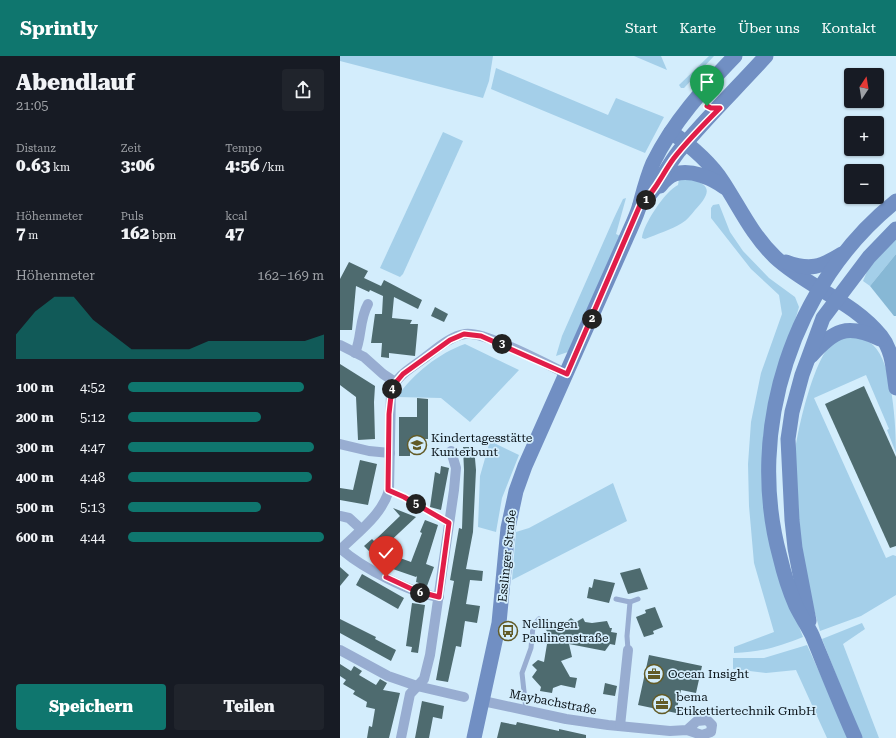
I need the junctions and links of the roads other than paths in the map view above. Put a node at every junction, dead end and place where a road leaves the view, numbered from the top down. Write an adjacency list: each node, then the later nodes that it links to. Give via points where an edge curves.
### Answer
1 (735, 56): 3 (main road, Esslinger Straße)
2 (766, 56): 4 (main road, Esslinger Straße)
3 (706, 88): 4 (main road, via 707,106); 5 (main road, Esslinger Straße)
4 (720, 108): 6 (main road, Esslinger Straße)
5 (671, 132): 6 (main road); 10 (main road, Esslinger Straße, via 652,165 643,187)
6 (687, 143): 7 (main road, Esslinger Straße, via 667,167); 8 (main road, via 713,168)
7 (656, 189): 8 (main road, via 672,176 685,173 710,179); 10 (main road, Esslinger Straße)
8 (728, 191): 13 (main road, via 754,232)
9 (896, 200): 12 (main road)
10 (640, 205): 21 (main road, Esslinger Straße)
11 (896, 229): 15 (main road, via 869,257)
12 (849, 249): 13 (main road, via 828,262 810,268); 14 (main road)
13 (776, 258): 14 (main road)
14 (820, 290): 15 (main road); 37 (main road, via 785,365 772,418 768,457 770,508 776,542 794,601)
15 (836, 300): 17 (main road, via 865,320); 20 (main road, via 824,318)
16 (368, 304): 19 (street, via 362,316)
17 (886, 343): 20 (main road, via 861,331 842,331 823,343); 23 (main road)
18 (340, 345): 19 (street)
19 (355, 353): 22 (street)
20 (806, 364): 37 (main road, via 792,412 788,445 793,536)
21 (567, 374): 22 (street, via 486,338 466,334 430,354); 42 (main road, Esslinger Straße, via 525,466 514,500 508,528 499,623)
22 (396, 382): 26 (street, via 390,395)
23 (896, 388)
24 (340, 444): 26 (street)
25 (451, 451): 29 (street, via 456,468)
26 (390, 453): 27 (street)
27 (388, 490): 29 (lane); 30 (street, via 381,508)
28 (340, 516): 30 (street, via 349,518)
29 (449, 523): 32 (street)
30 (361, 529): 31 (street)
31 (340, 549): 32 (street, via 386,577 416,591)
32 (439, 597): 40 (street, via 424,679)
33 (616, 599): 35 (lane)
34 (638, 599): 35 (lane)
35 (630, 602): 39 (lane)
36 (539, 618): 43 (lane, via 532,626 531,648 522,673)
37 (811, 634): 48 (main road)
38 (340, 650): 40 (street, via 388,676)
39 (628, 650): 44 (street)
40 (417, 686): 41 (street); 46 (street, via 410,694)
41 (464, 697)
42 (482, 701): 43 (street, Maybachstraße); 47 (main road, Esslinger Straße)
43 (526, 710): 44 (street, Maybachstraße)
44 (620, 726): 45 (street, Maybachstraße, via 670,731)
45 (687, 730)
46 (401, 738)
47 (474, 738)
48 (855, 738)

